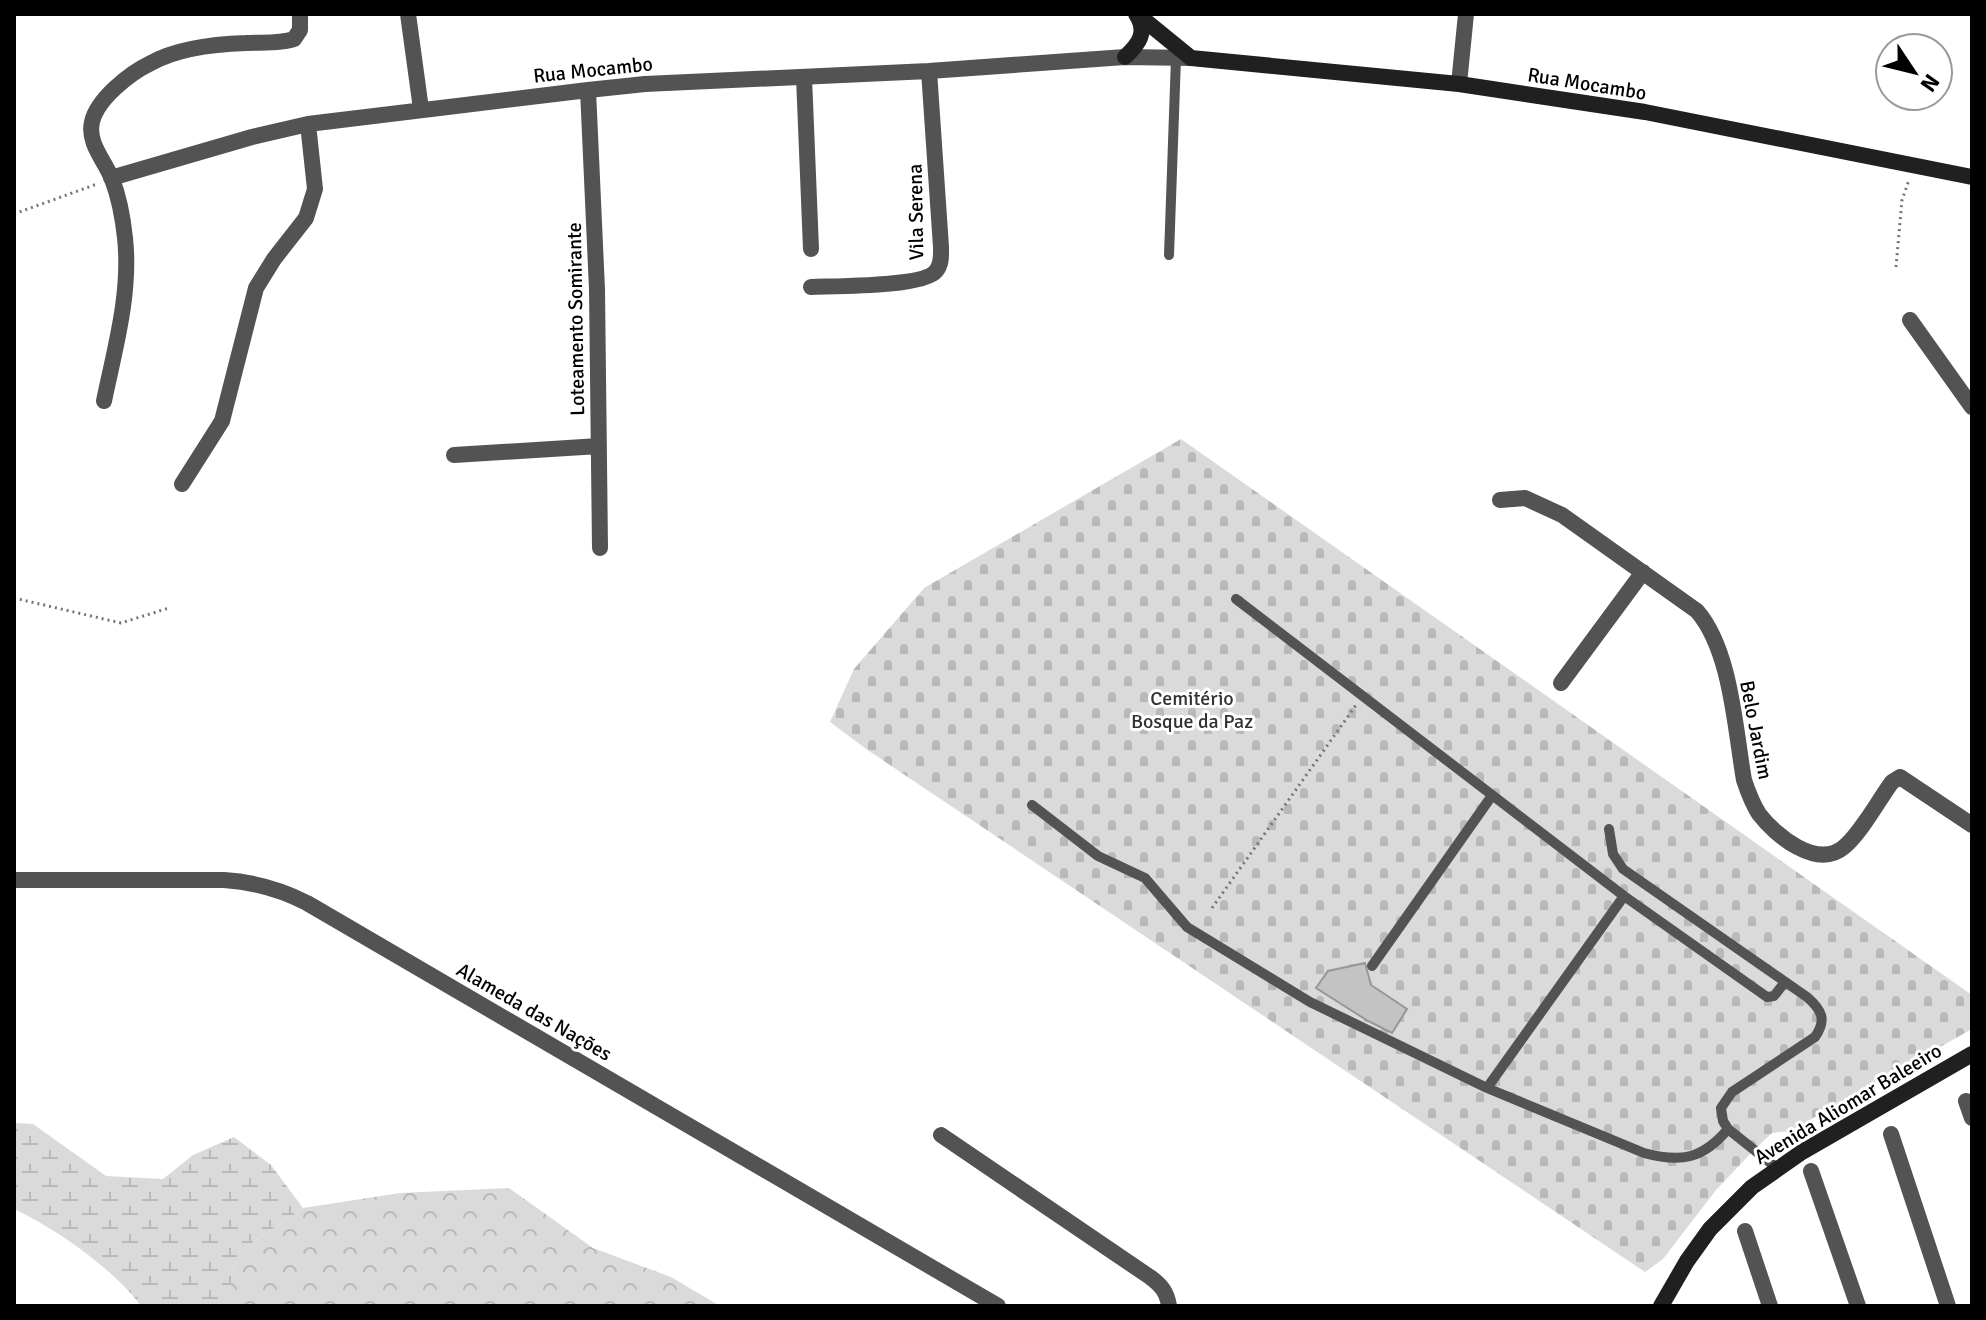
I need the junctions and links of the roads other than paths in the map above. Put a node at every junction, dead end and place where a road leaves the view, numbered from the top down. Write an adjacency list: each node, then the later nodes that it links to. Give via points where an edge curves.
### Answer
1 (408, 14): 11 (street)
2 (1137, 14): 5 (main road, via 1142,36); 6 (main road)
3 (1466, 14): 9 (street)
4 (300, 22): 14 (street, via 298,35 289,41 181,51 128,78 97,109 91,124 95,148)
5 (1125, 57): 6 (street, Rua Mocambo); 7 (street, Rua Mocambo)
6 (1183, 58): 9 (main road, Rua Mocambo); 16 (lane)
7 (929, 71): 8 (street, Rua Mocambo); 17 (street, Vila Serena, via 939,267 928,277 904,282)
8 (804, 77): 10 (street, Rua Mocambo); 15 (street)
9 (1459, 84): 13 (main road, Rua Mocambo, via 1645,112)
10 (588, 90): 11 (street, Rua Mocambo); 21 (street, Loteamento Somirante)
11 (421, 109): 12 (street, Rua Mocambo)
12 (308, 124): 14 (street, Rua Mocambo); 23 (street, via 315,189 306,218 256,288 222,421)
13 (1972, 177)
14 (111, 178): 19 (street, via 125,240 126,288)
15 (811, 249)
16 (1169, 255)
17 (811, 287)
18 (1910, 320): 20 (street)
19 (104, 401)
20 (1972, 407)
21 (599, 446): 22 (street); 25 (street, Loteamento Somirante)
22 (454, 455)
23 (182, 484)
24 (1500, 500): 26 (street, Belo Jardim, via 1525,498 1543,504)
25 (600, 548)
26 (1643, 572): 28 (street); 31 (street, Belo Jardim, via 1697,611 1714,633 1744,780 1770,826 1805,851 1835,853 1900,777)
27 (1236, 599): 29 (lane)
28 (1561, 683)
29 (1491, 797): 34 (lane); 35 (lane)
30 (1032, 805): 38 (lane, via 1098,856 1145,878 1187,927 1310,1002)
31 (1972, 825)
32 (1609, 829): 36 (lane, via 1613,854 1623,869)
33 (14, 880): 45 (street, Alameda das Nações, via 224,880 281,890)
34 (1624, 896): 36 (lane, via 1767,997); 38 (lane)
35 (1372, 966)
36 (1785, 982): 39 (lane, via 1815,1004 1821,1028 1725,1099 1721,1108)
37 (1972, 1054): 42 (main road, Avenida Aliomar Baleeiro)
38 (1487, 1088): 39 (lane, via 1661,1157 1704,1152)
39 (1728, 1129): 42 (lane)
40 (1891, 1134): 50 (street)
41 (941, 1135): 46 (street, via 1160,1284)
42 (1777, 1168): 47 (main road, Avenida Aliomar Baleeiro, via 1710,1229)
43 (1811, 1171): 49 (street)
44 (1745, 1231): 48 (street)
45 (998, 1306)
46 (1169, 1306)
47 (1661, 1306)
48 (1770, 1306)
49 (1858, 1306)
50 (1948, 1306)

